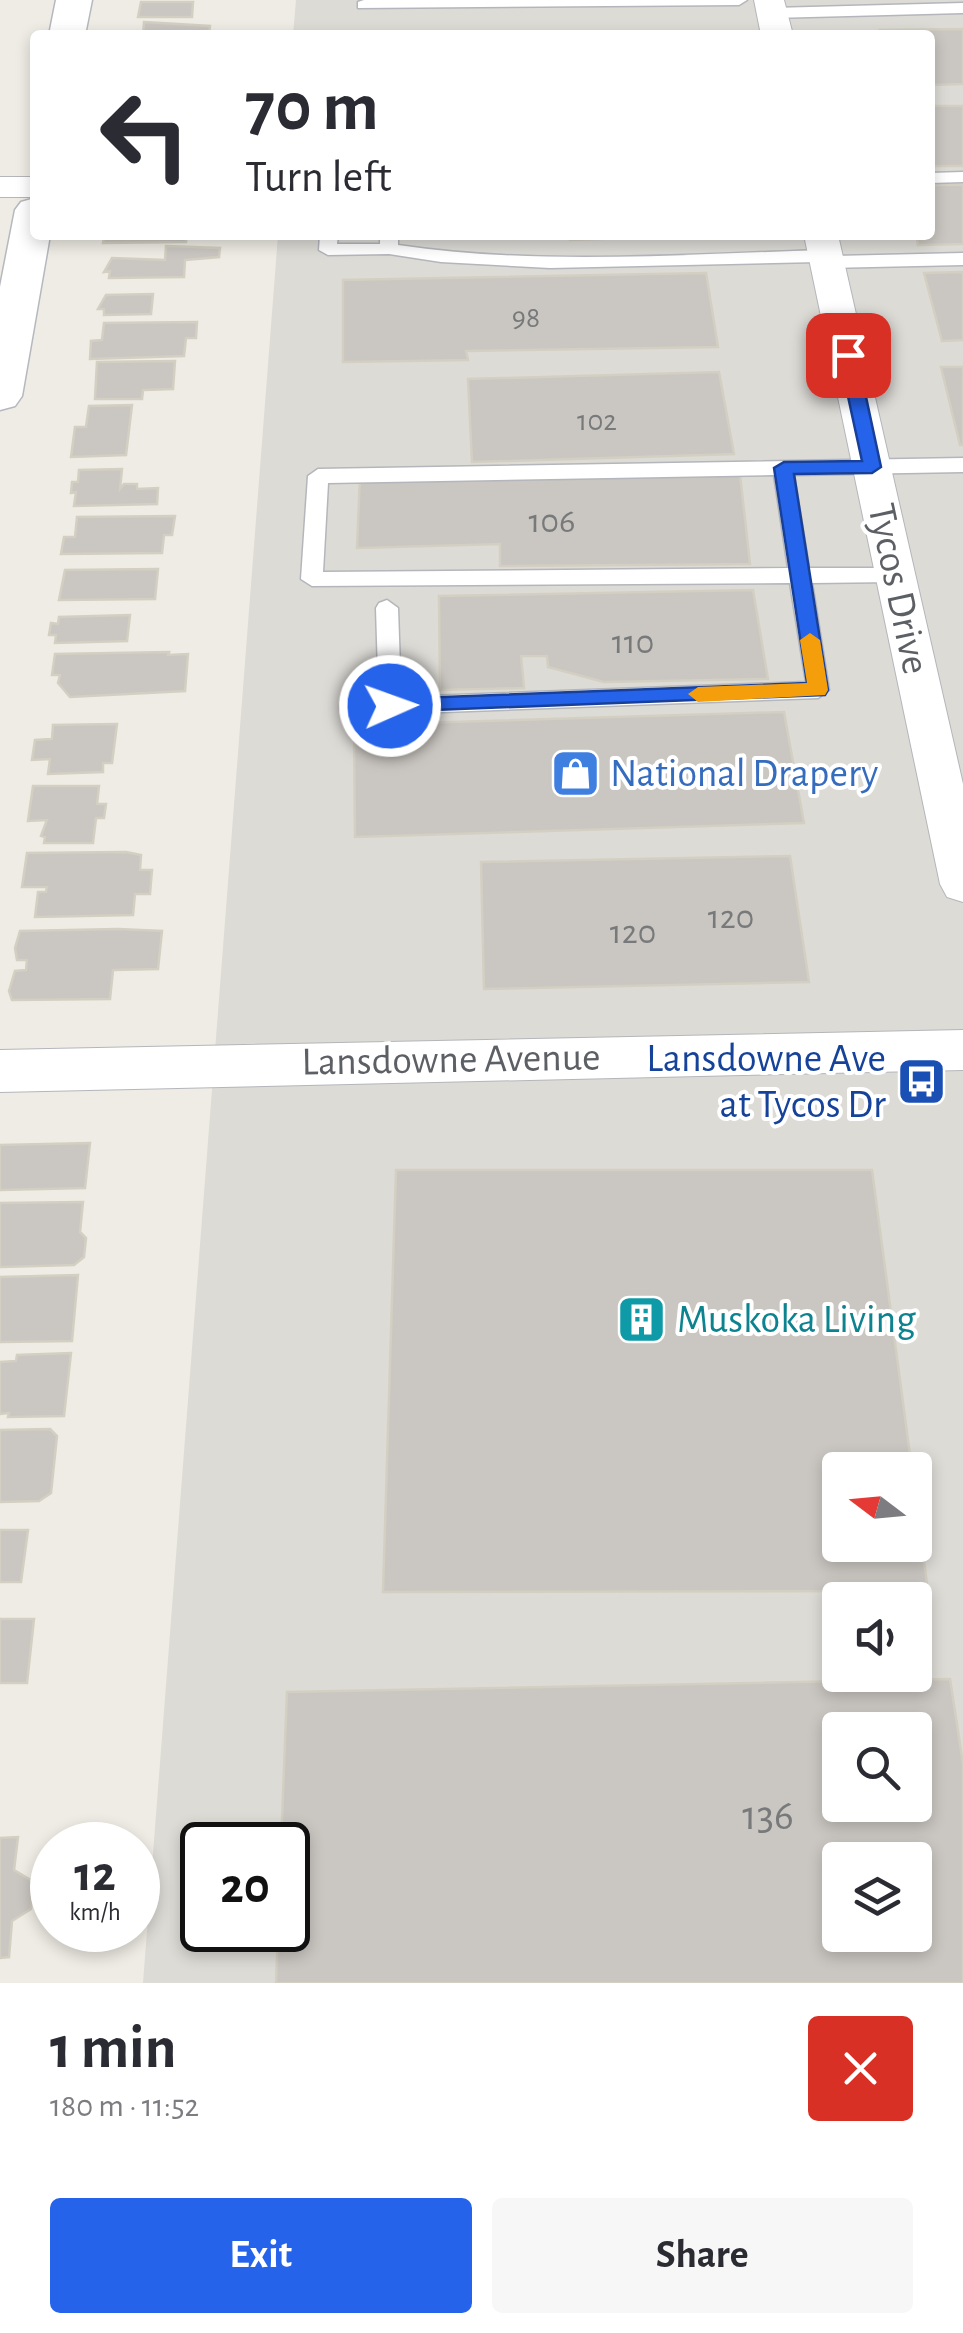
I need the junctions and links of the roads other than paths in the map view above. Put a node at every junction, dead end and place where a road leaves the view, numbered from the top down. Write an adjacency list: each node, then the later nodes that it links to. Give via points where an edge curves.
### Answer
1 (74, 0): 8 (street)
2 (686, 0): 3 (lane); 4 (lane)
3 (739, 0)
4 (472, 2): 5 (lane)
5 (364, 5)
6 (963, 8): 7 (lane)
7 (773, 16)
8 (68, 30)
9 (963, 177): 10 (lane)
10 (935, 178)
11 (30, 186): 12 (street)
12 (0, 187)
13 (30, 237): 18 (street)
14 (329, 240): 15 (lane, via 328,250)
15 (389, 242): 16 (lane, via 430,256 544,261)
16 (825, 251): 17 (lane); 20 (street, Tycos Drive)
17 (963, 259)
18 (0, 396)
19 (963, 465): 20 (lane)
20 (872, 467): 21 (lane); 22 (street, Tycos Drive)
21 (784, 468): 23 (lane); 23 (lane, via 318,476 312,579)
22 (895, 575): 23 (lane); 25 (street, Tycos Drive)
23 (801, 576): 24 (lane, via 818,690 390,706)
24 (387, 608)
25 (960, 859)
26 (963, 1050): 27 (street, Lansdowne Avenue)
27 (0, 1071)

